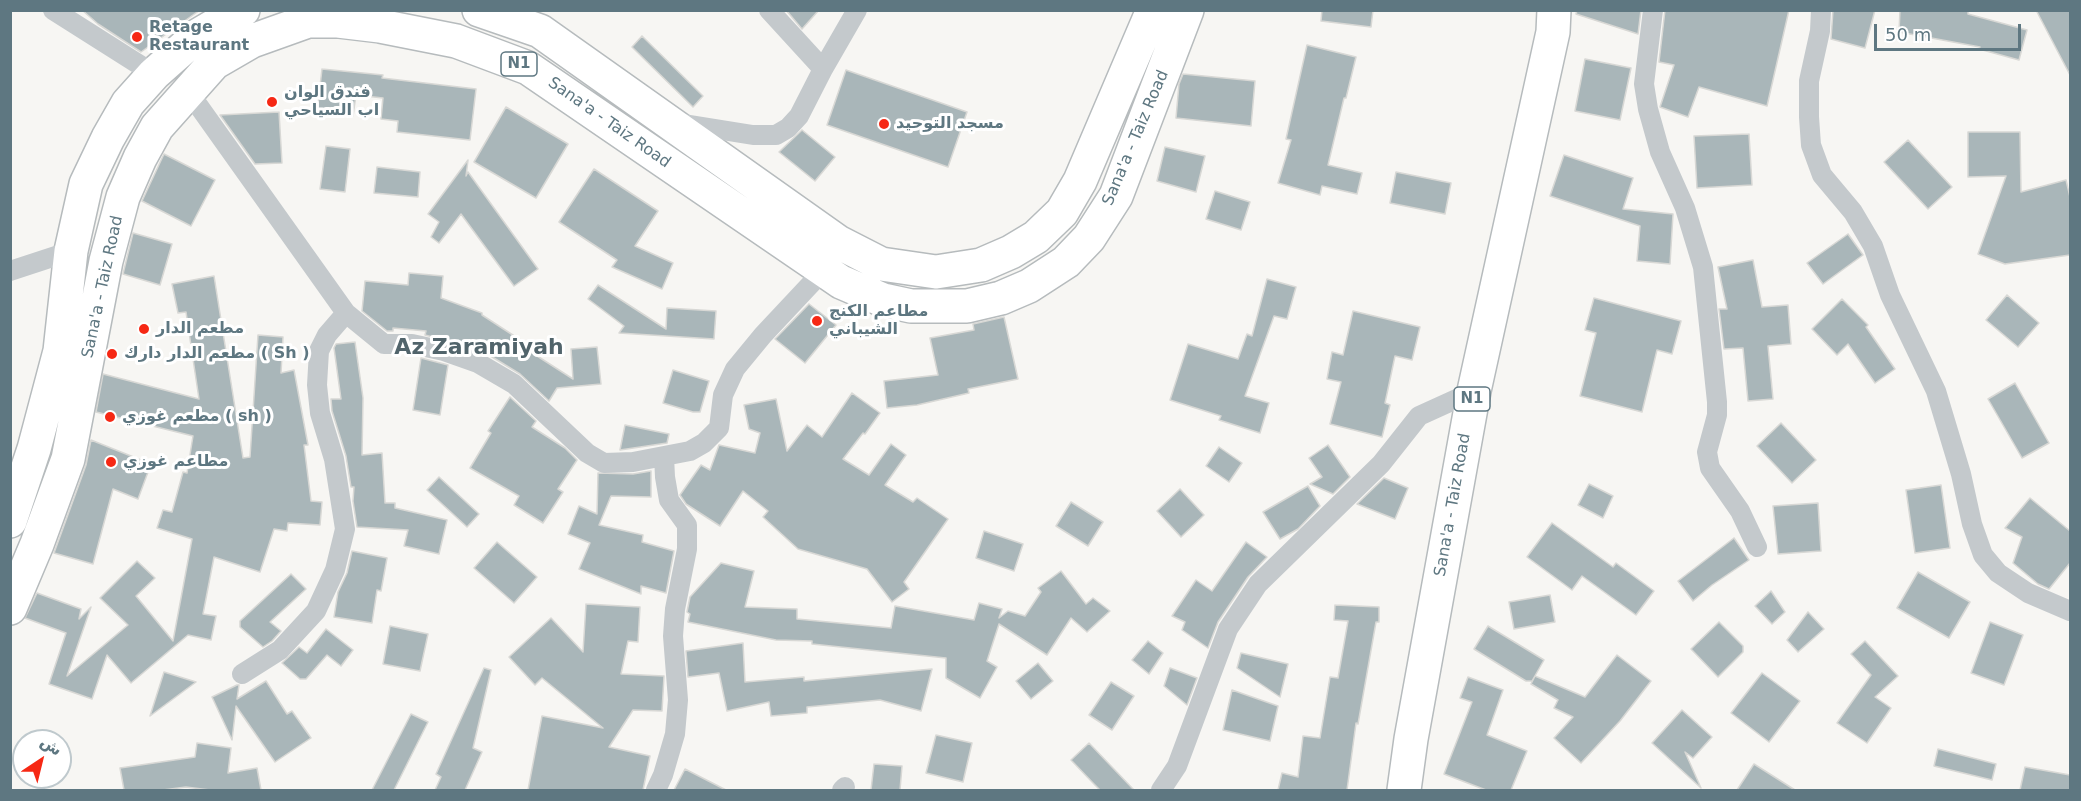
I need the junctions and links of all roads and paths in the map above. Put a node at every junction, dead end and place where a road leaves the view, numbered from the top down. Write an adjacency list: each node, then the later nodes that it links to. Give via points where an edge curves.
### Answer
1 (53, 10): 13 (street)
2 (243, 10): 13 (highway, Sana'a - Taiz Road, via 197,36)
3 (479, 10): 15 (highway, N1, via 540,31)
4 (769, 10): 12 (street)
5 (857, 10): 12 (street)
6 (1153, 10): 15 (highway, N1, via 1080,181 1062,212 1036,237 981,265 936,272 881,264 838,242)
7 (1186, 10): 18 (highway, Sana'a - Taiz Road / N1, via 1116,196 1089,238 1066,262 1029,286 967,306 911,306 883,300)
8 (1554, 10): 20 (highway, Sana'a - Taiz Road / N1, via 1553,32)
9 (1653, 10): 23 (street, via 1644,84 1660,152 1685,208 1703,267 1717,402 1707,452 1710,468 1740,511)
10 (1821, 10): 25 (street, via 1809,81 1809,117 1811,145 1822,175 1853,212 1872,246 1890,295 1936,391 1983,555 1998,573 2028,593)
11 (307, 16): 14 (highway, Sana'a - Taiz Road / N1, via 214,63); 18 (highway, Sana'a - Taiz Road / N1, via 456,41 528,68)
12 (823, 69): 15 (street, via 799,116 776,135)
13 (154, 74): 16 (highway, Sana'a - Taiz Road, via 128,103 103,147 86,184)
14 (188, 91): 19 (street); 24 (highway, Sana'a - Taiz Road / N1, via 157,128 123,197 106,261 68,459)
15 (670, 122)
16 (71, 251): 17 (street); 22 (highway, Sana'a - Taiz Road, via 60,351)
17 (10, 271)
18 (823, 271): 21 (street, via 735,369 723,395 719,428 690,451)
19 (346, 313): 21 (street, via 384,344 412,344 478,363 514,384 587,453 604,463); 26 (street, via 327,334 319,351 317,385 345,529 335,570 316,611 280,650)
20 (1474, 391): 28 (street, via 1419,416 1382,464 1258,584 1228,629 1177,766); 29 (highway, Sana'a - Taiz Road / N1)
21 (664, 456): 27 (street, via 669,500 687,525 687,549 673,636 678,700 675,734)
22 (10, 521)
23 (1757, 547)
24 (10, 608)
25 (2070, 611)
26 (242, 674)
27 (656, 790)
28 (1161, 790)
29 (1404, 790)

